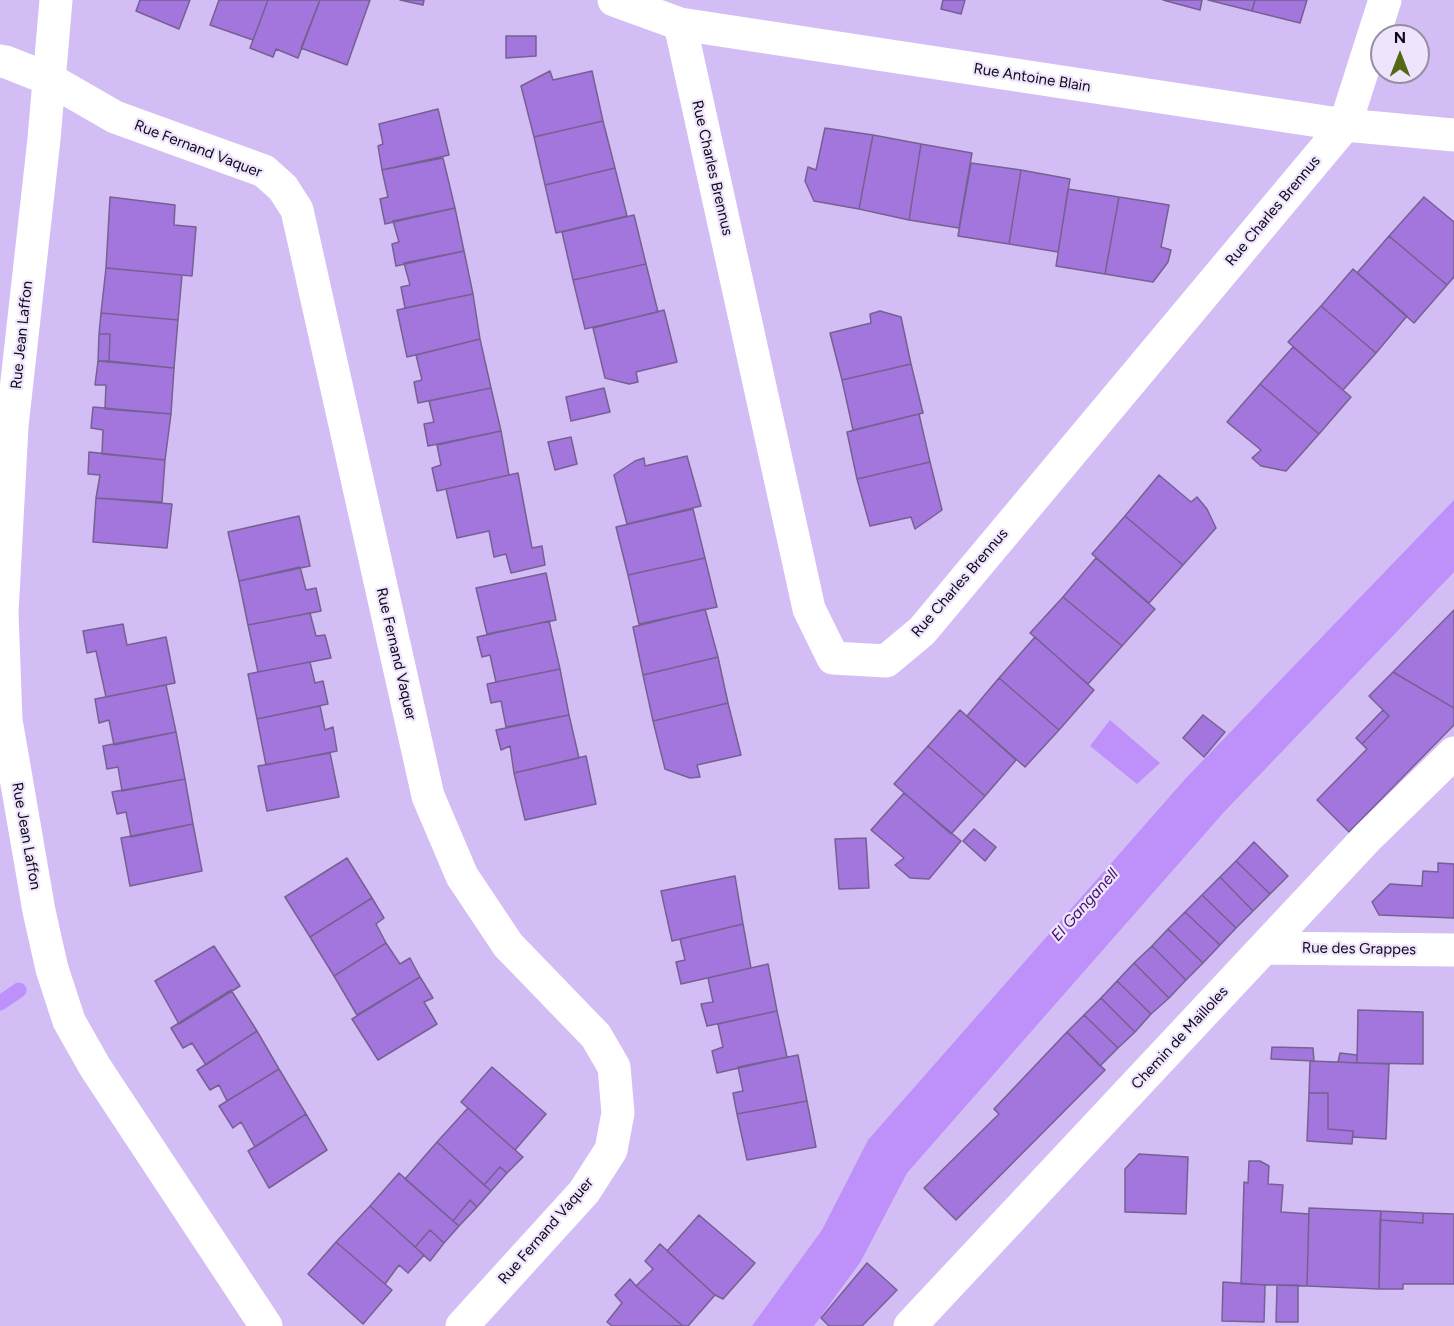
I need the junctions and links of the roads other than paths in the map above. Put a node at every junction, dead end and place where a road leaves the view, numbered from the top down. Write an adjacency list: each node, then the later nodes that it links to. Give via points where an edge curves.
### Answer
1 (56, 0): 6 (street, Rue Jean Laffon)
2 (614, 0): 4 (street, Rue Antoine Blain)
3 (1385, 0): 7 (street)
4 (680, 24): 7 (street, Rue Antoine Blain); 7 (street, Rue Charles Brennus, via 809,609 833,658 886,661 922,631)
5 (0, 62): 6 (street, Rue Fernand Vaquer)
6 (49, 79): 12 (street, Rue Jean Laffon, via 12,426 2,613 6,720 39,911 69,1021); 13 (street, Rue Fernand Vaquer, via 115,117 264,171 283,188 297,210 428,796 462,876 508,945 596,1036 614,1067 618,1113 611,1150 584,1192)
7 (1345, 125): 8 (street, Rue Antoine Blain)
8 (1454, 135)
9 (1454, 753): 10 (street, Chemin de Mailloles)
10 (1264, 948): 11 (street, Rue des Grappes); 14 (street, Chemin de Mailloles)
11 (1454, 950)
12 (266, 1326)
13 (462, 1326)
14 (910, 1326)

